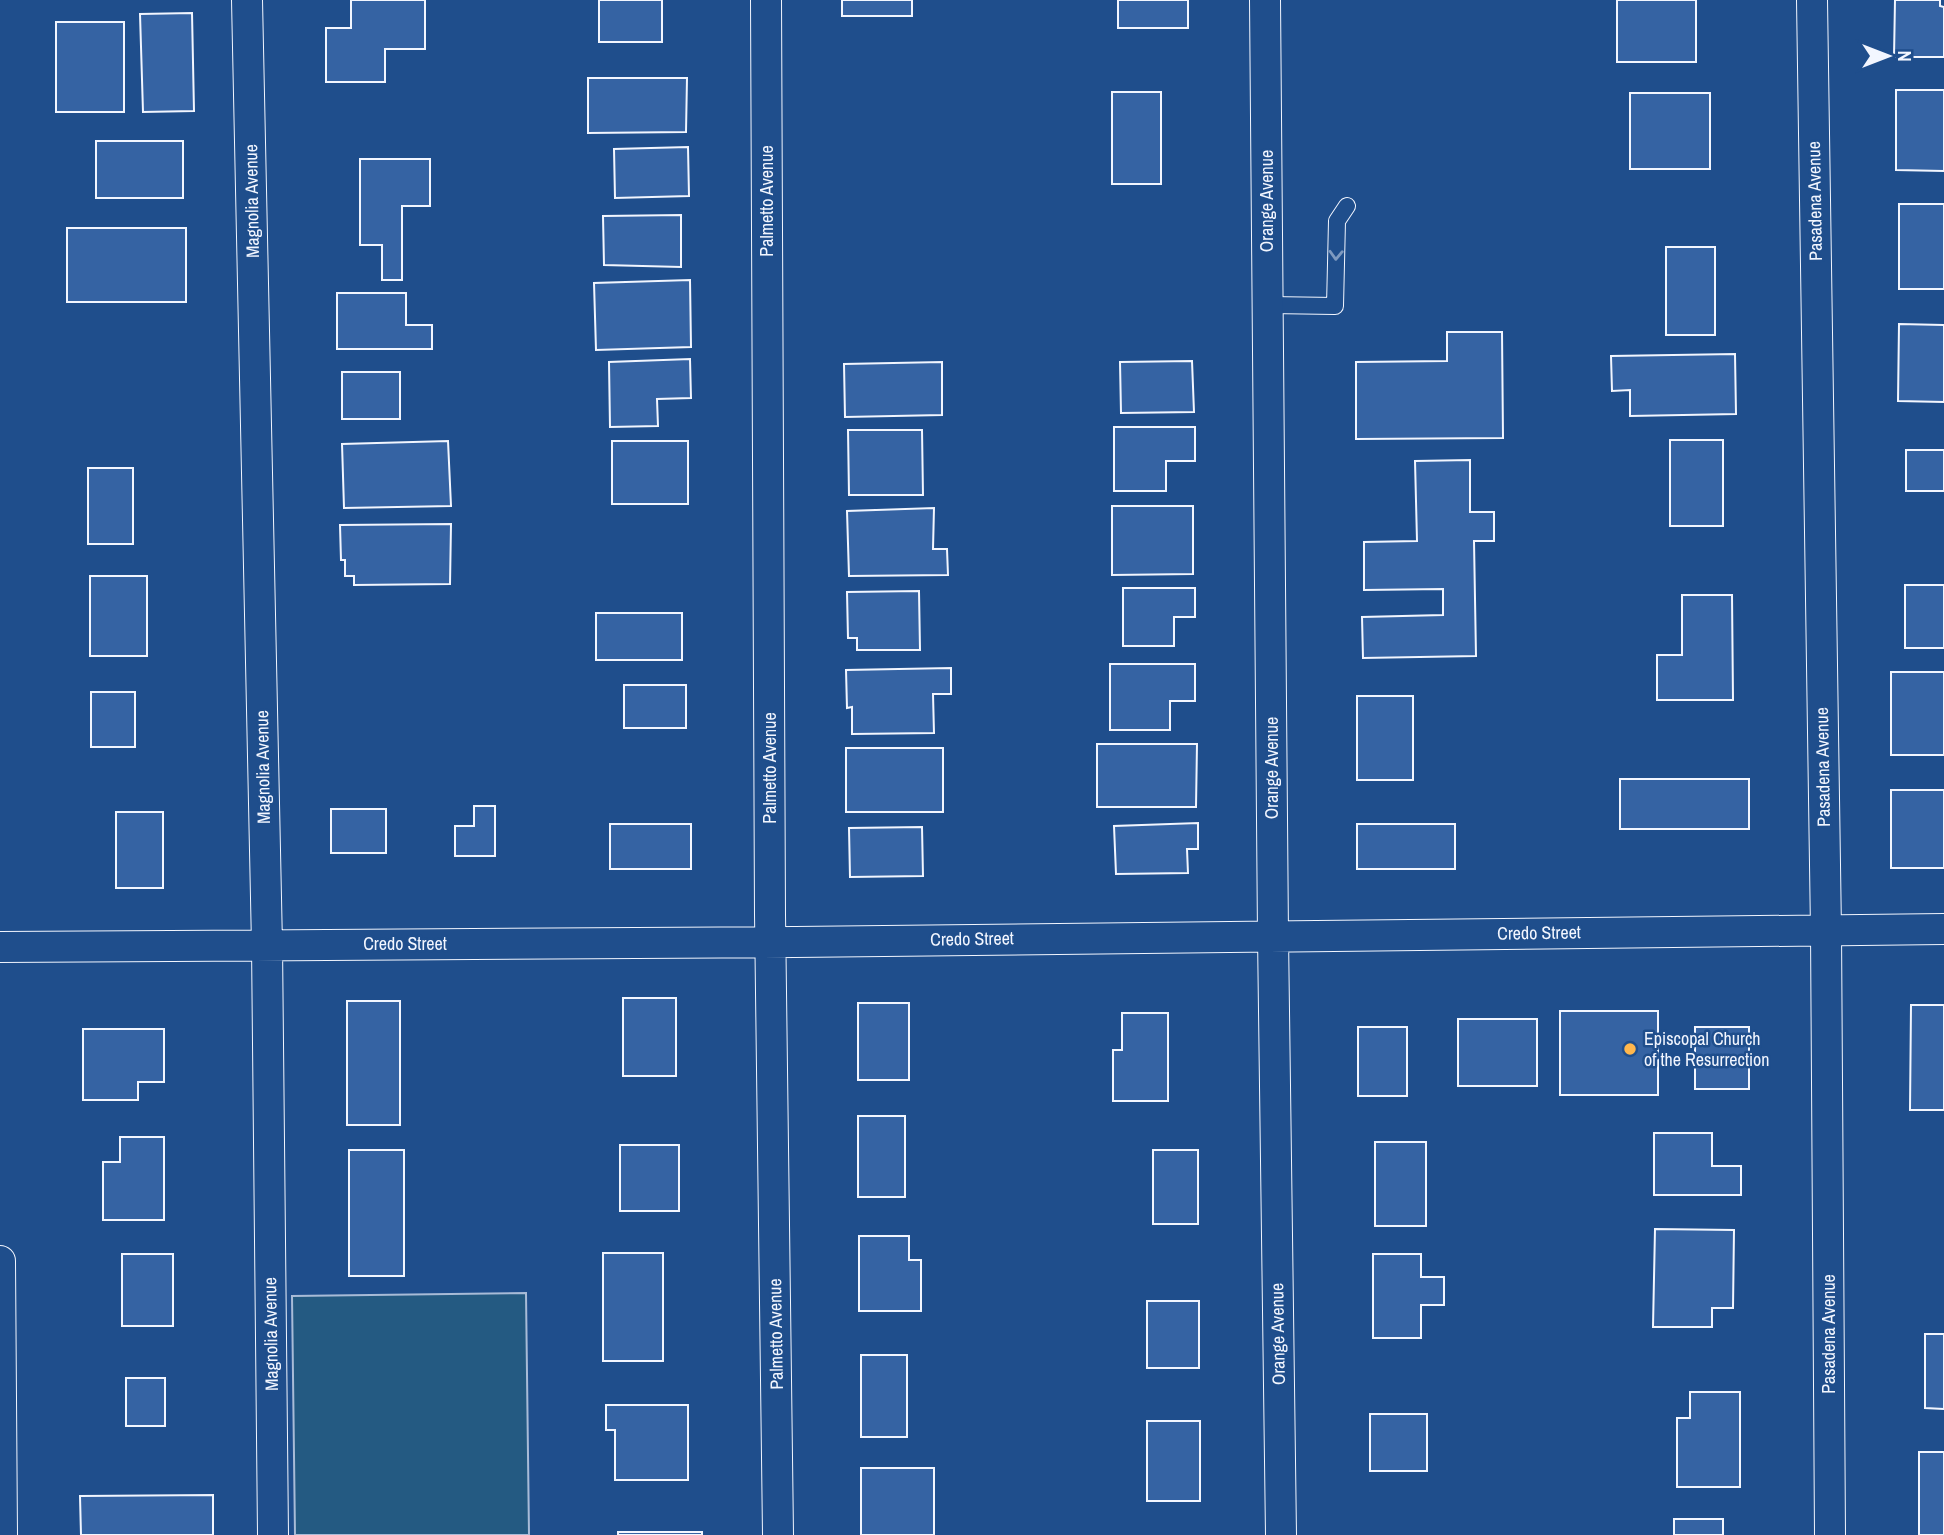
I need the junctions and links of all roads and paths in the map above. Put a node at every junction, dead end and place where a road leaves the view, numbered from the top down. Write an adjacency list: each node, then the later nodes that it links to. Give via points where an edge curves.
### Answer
1 (247, 0): 11 (street, Magnolia Avenue)
2 (766, 0): 10 (street, Palmetto Avenue)
3 (1265, 0): 6 (street, Orange Avenue)
4 (1812, 0): 8 (street, Pasadena Avenue)
5 (1347, 206): 6 (lane, one-way to 6, via 1337,221 1335,306)
6 (1268, 305): 9 (street, Orange Avenue)
7 (1944, 929): 8 (street, Credo Street)
8 (1826, 931): 9 (street, Credo Street); 18 (street, Pasadena Avenue)
9 (1273, 936): 10 (street, Credo Street); 17 (street, Orange Avenue)
10 (771, 942): 11 (street, Credo Street); 16 (street, Palmetto Avenue)
11 (267, 945): 12 (street, Credo Street); 15 (street, Magnolia Avenue)
12 (0, 947)
13 (0, 1261): 14 (street)
14 (2, 1535)
15 (273, 1535)
16 (778, 1535)
17 (1281, 1535)
18 (1830, 1535)

